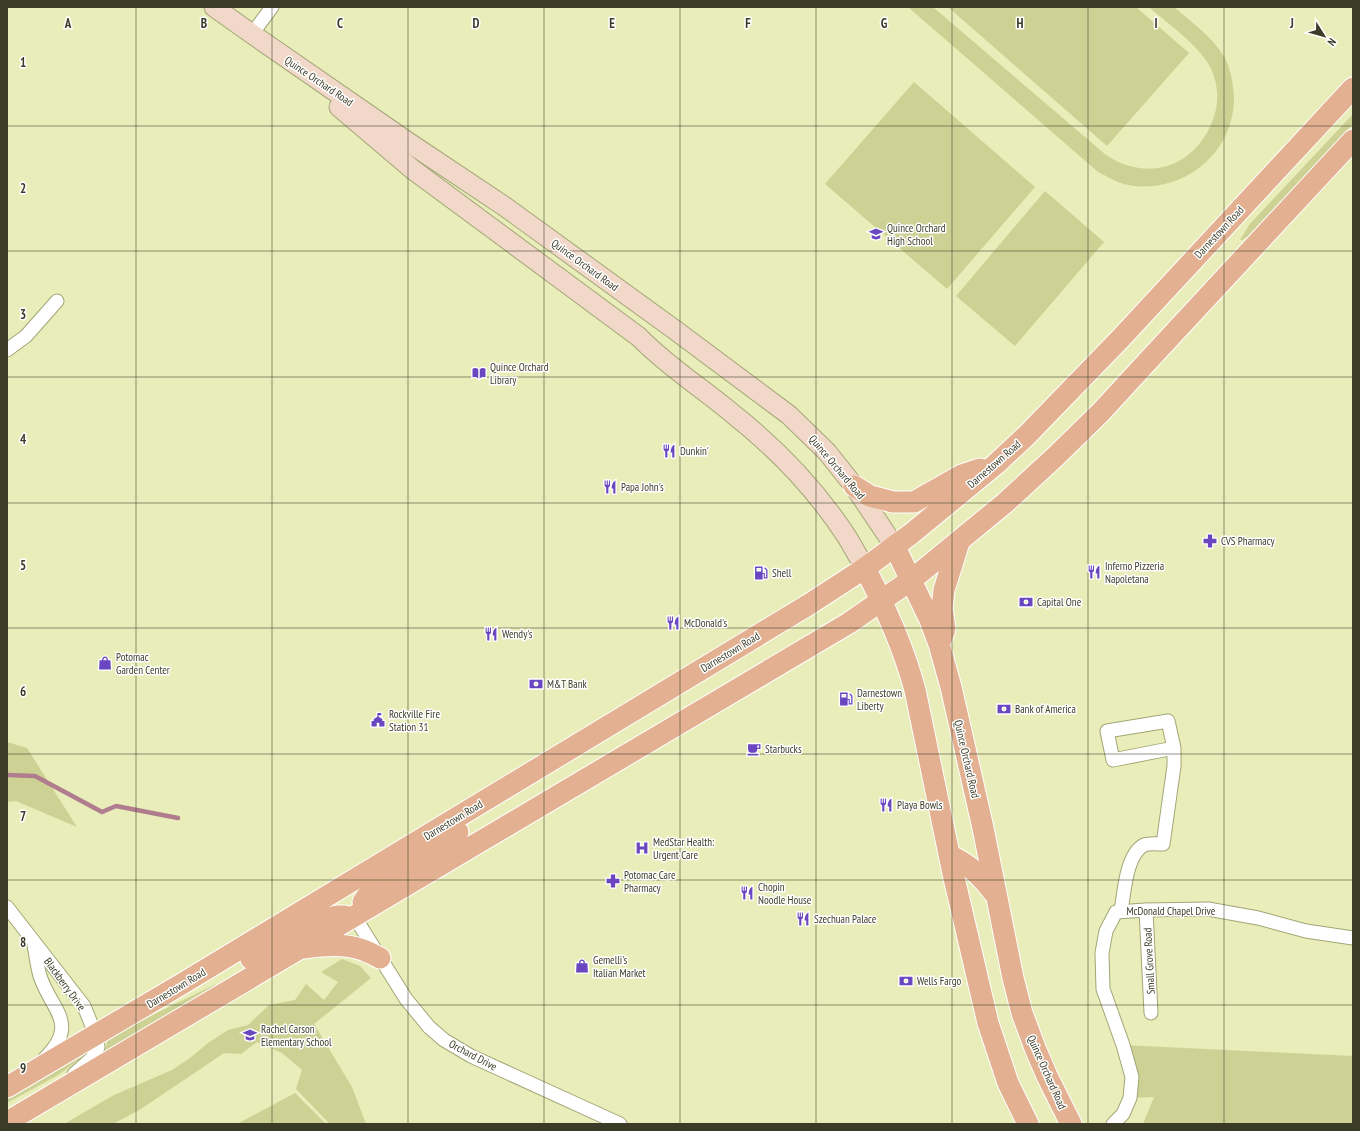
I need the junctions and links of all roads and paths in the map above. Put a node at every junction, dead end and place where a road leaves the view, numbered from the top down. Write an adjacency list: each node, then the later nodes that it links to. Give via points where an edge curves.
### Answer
1 (214, 7): 3 (street, Quince Orchard Road)
2 (272, 7): 3 (street)
3 (252, 34): 9 (street, Quince Orchard Road, via 510,210 789,415 827,452); 12 (street, Quince Orchard Road, via 412,169 639,337 655,354 754,431 818,498 847,537)
4 (1353, 88): 8 (main road, Darnestown Road, via 1078,383)
5 (1353, 140): 10 (main road, via 1101,412 1055,457)
6 (57, 301): 7 (street, via 26,336)
7 (7, 350)
8 (996, 464): 9 (main road, via 962,475 914,502 893,502 870,496); 11 (main road, Darnestown Road)
9 (854, 486): 11 (street, Quince Orchard Road)
10 (959, 542): 13 (main road); 15 (main road, via 944,590 942,608 945,629)
11 (894, 547): 12 (main road, Darnestown Road); 13 (main road, Quince Orchard Road)
12 (865, 568): 14 (main road, Quince Orchard Road); 17 (main road, Darnestown Road)
13 (911, 580): 14 (main road); 15 (main road, Quince Orchard Road)
14 (882, 600): 18 (main road, Quince Orchard Road, via 902,648 915,690); 23 (main road, via 849,623)
15 (939, 644): 19 (main road, Quince Orchard Road, via 955,702)
16 (1174, 748): 16 (street, via 1168,721 1107,731 1113,760); 22 (street, via 1174,766 1163,844 1145,845 1136,852 1126,877)
17 (494, 795): 23 (main road, via 465,826 424,856 390,875 366,896); 28 (main road, Darnestown Road)
18 (949, 855): 19 (main road, via 965,862); 36 (main road, Quince Orchard Road, via 988,1023 1008,1083)
19 (995, 893): 37 (main road, Quince Orchard Road, via 1022,1013 1038,1055)
20 (7, 908): 25 (street, Blackberry Drive)
21 (1146, 910): 22 (street, McDonald Chapel Drive); 24 (street, McDonald Chapel Drive, via 1208,909 1258,918 1306,931); 29 (street, Small Grove Road)
22 (1121, 911): 38 (street, McDonald Chapel Drive, via 1116,912 1106,931 1102,953 1103,989 1132,1077 1130,1098 1122,1114)
23 (354, 916): 26 (main road); 27 (street, Orchard Drive); 28 (main road, via 337,916 317,921 216,979)
24 (1353, 938)
25 (33, 941): 30 (street, Blackberry Drive, via 84,1006); 31 (street, Blackberry Drive, via 40,976 60,1016 62,1030 54,1049)
26 (299, 949): 27 (main road, via 325,944 344,946 362,949); 33 (main road)
27 (380, 958): 35 (street, Orchard Drive, via 413,1008 444,1040 471,1056)
28 (180, 985): 30 (main road, Darnestown Road)
29 (1151, 1013)
30 (96, 1036): 31 (main road, Darnestown Road); 33 (street, Blackberry Drive, via 96,1053)
31 (26, 1077): 32 (main road, Darnestown Road)
32 (7, 1087)
33 (45, 1101): 34 (main road)
34 (7, 1122)
35 (620, 1124)
36 (1028, 1124)
37 (1071, 1124)
38 (1113, 1124)

